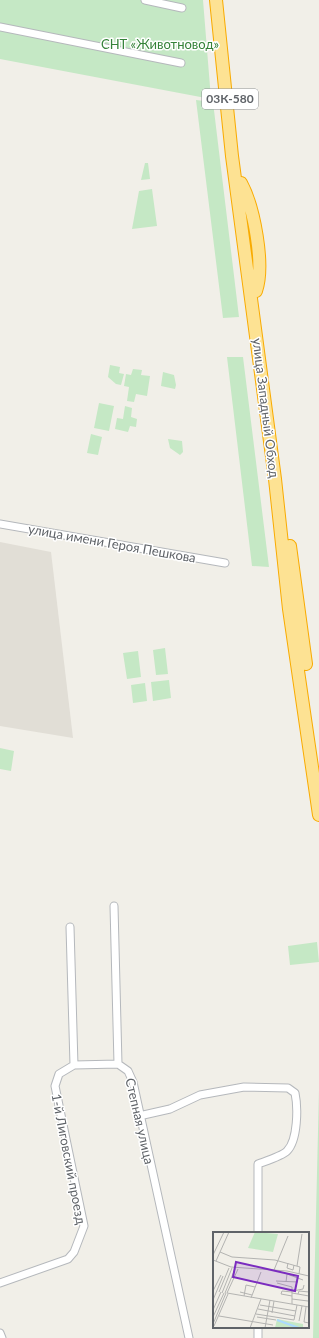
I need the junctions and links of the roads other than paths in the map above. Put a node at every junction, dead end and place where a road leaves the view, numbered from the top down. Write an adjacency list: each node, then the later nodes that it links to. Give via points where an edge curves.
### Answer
1 (145, 0): 4 (street)
2 (216, 0): 10 (highway, улица Западный Обход / 03К-580, via 231,148 275,479 289,609)
3 (220, 0): 9 (highway, улица Западный Обход / 03К-580, via 235,142)
4 (182, 8)
5 (0, 27): 6 (street)
6 (181, 63)
7 (0, 524): 8 (street, улица имени Героя Пешкова)
8 (225, 563)
9 (319, 766)
10 (319, 815)
11 (114, 906): 13 (street, Степная улица)
12 (70, 927): 14 (street)
13 (118, 1064): 14 (street); 15 (street, Степная улица, via 128,1071 133,1082)
14 (74, 1065): 17 (street, 1-й Лиговский проезд, via 59,1074 55,1086 84,1226 74,1252 68,1259)
15 (140, 1116): 16 (street, via 170,1109 200,1095 244,1087 288,1088 296,1093 298,1106 293,1140 287,1151 258,1164); 20 (street, Степная улица)
16 (258, 1232)
17 (0, 1282)
18 (0, 1333): 19 (street)
19 (2, 1338)
20 (189, 1338)

